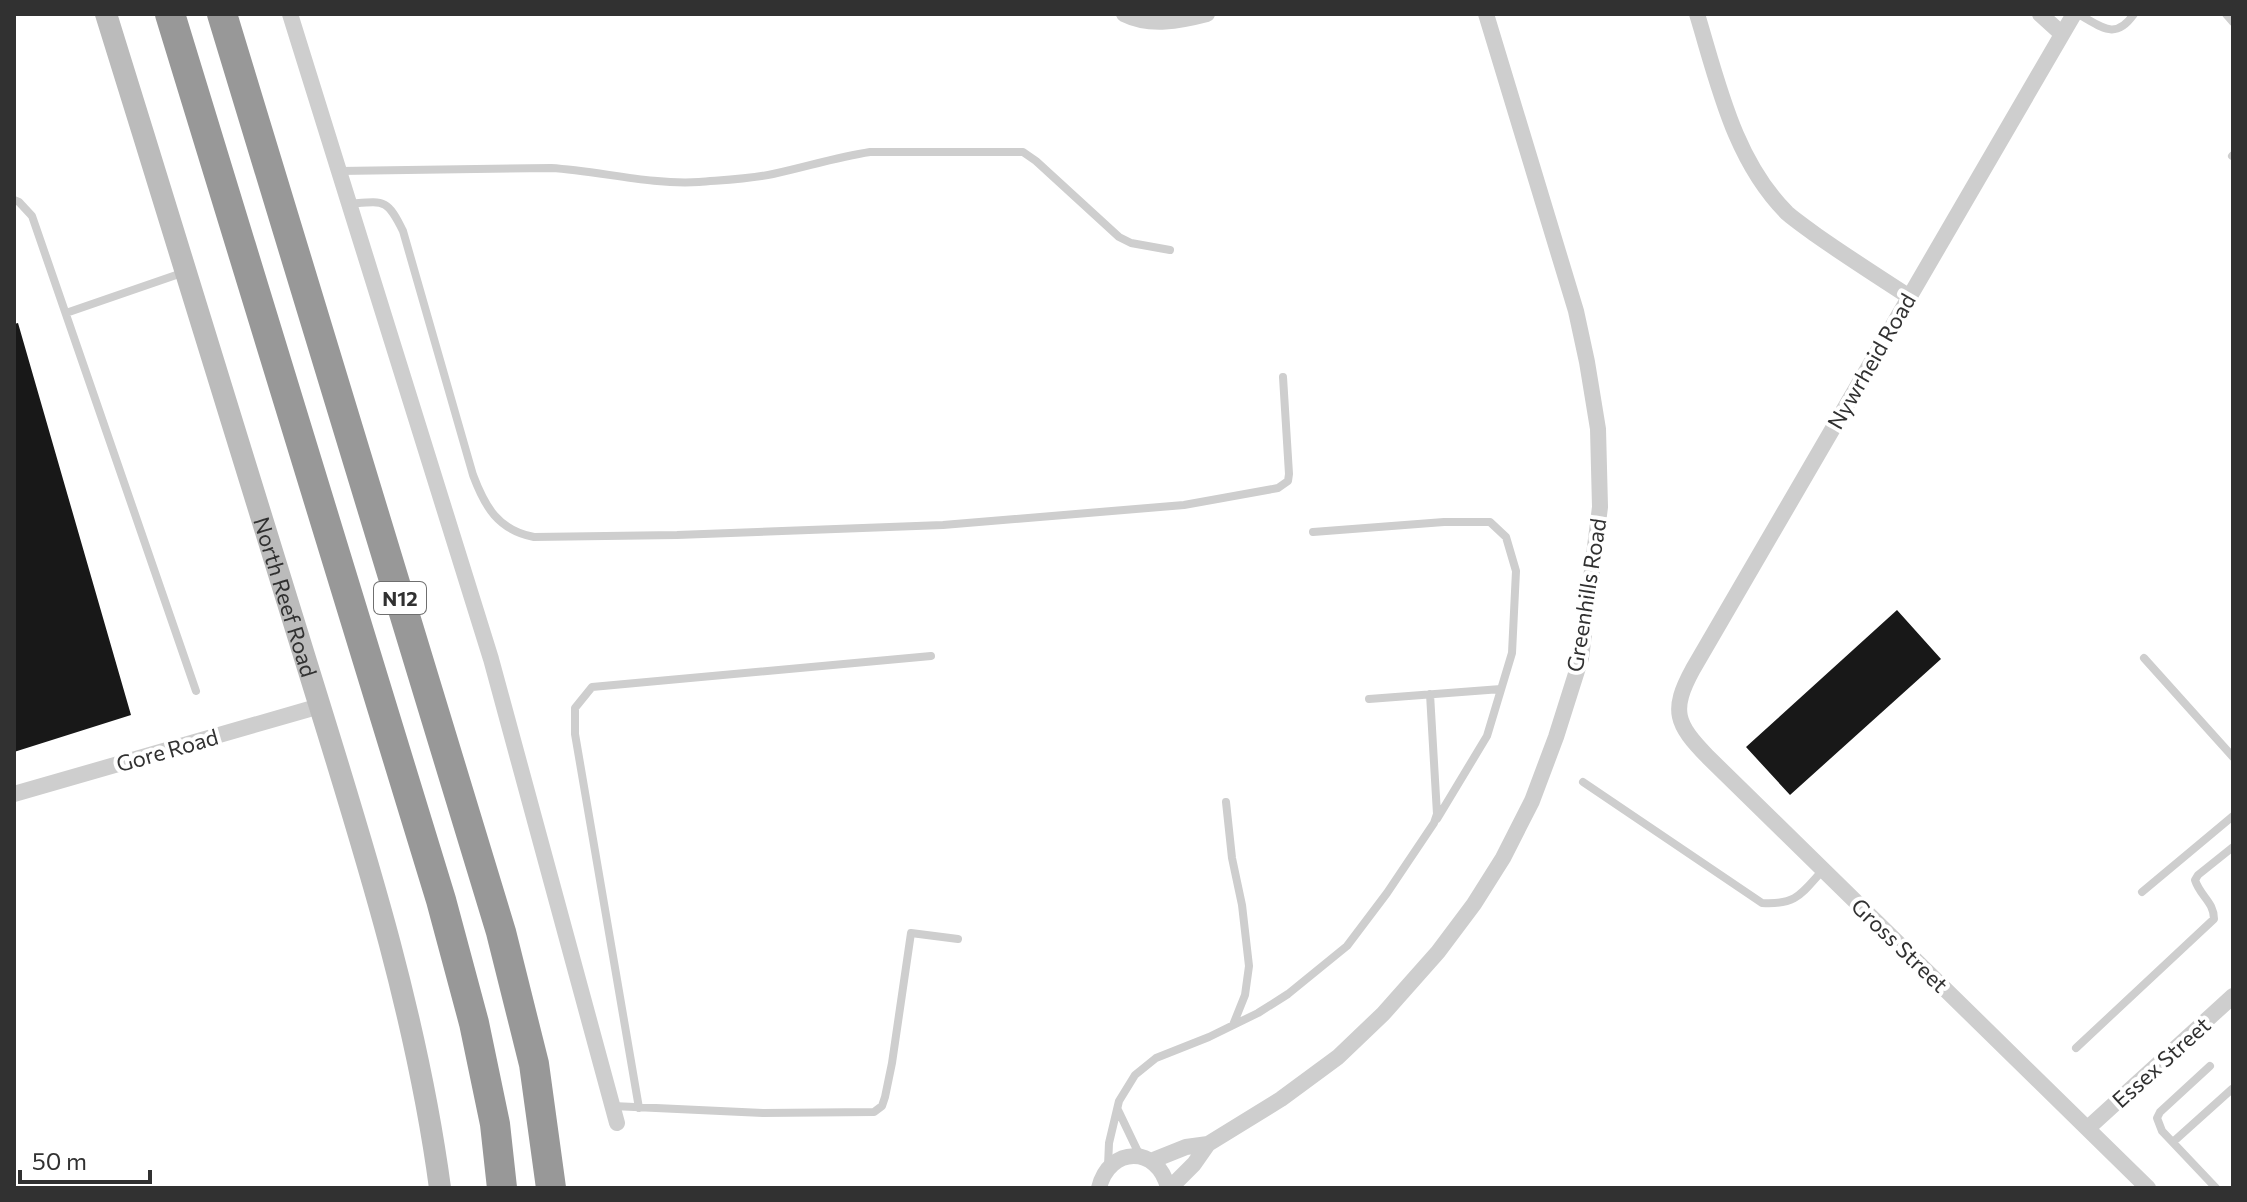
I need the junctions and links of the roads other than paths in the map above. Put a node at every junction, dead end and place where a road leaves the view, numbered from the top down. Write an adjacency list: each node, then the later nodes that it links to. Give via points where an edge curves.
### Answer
1 (106, 14): 19 (main road, North Reef Road)
2 (170, 14): 57 (highway, N12, via 441,900 474,1023)
3 (222, 14): 58 (highway, N12, via 501,932 534,1064)
4 (290, 14): 15 (street)
5 (1124, 14): 6 (street, via 1156,22)
6 (1207, 14)
7 (1486, 14): 53 (street, Greenhills Road, via 1576,311 1598,429 1600,507 1581,658 1532,801 1482,892 1438,952 1338,1057)
8 (1697, 14): 20 (street, via 1728,113 1773,197 1790,216)
9 (2040, 14): 14 (street)
10 (2076, 14): 11 (lane, via 2120,30); 14 (street, Nywrheid Road)
11 (2134, 14)
12 (2226, 14): 13 (lane)
13 (2233, 22)
14 (2062, 34): 20 (street, Nywrheid Road)
15 (339, 171): 17 (street); 18 (lane, via 551,168 697,182 769,175 870,152 1023,152 1119,237)
16 (14, 200): 21 (lane, via 32,216)
17 (349, 204): 22 (lane, via 379,201 394,213 482,500 499,520 524,535 943,525 1184,505 1278,488 1289,474); 47 (street, via 491,659)
18 (1170, 250)
19 (186, 272): 21 (lane); 31 (main road, North Reef Road)
20 (1908, 296): 26 (street, Nywrheid Road)
21 (66, 313): 28 (lane)
22 (1283, 377)
23 (1313, 532): 27 (lane, via 1490,522 1506,537 1516,571 1512,653)
24 (931, 656): 48 (lane, via 592,687 575,708 575,734)
25 (2144, 658): 32 (lane)
26 (1682, 688): 39 (street, Gross Street, via 1678,709 1692,740)
27 (1501, 689): 29 (lane); 37 (lane, via 1487,736)
28 (196, 691)
29 (1430, 694): 30 (lane); 37 (lane)
30 (1369, 699)
31 (320, 706): 34 (street, Gore Road); 56 (main road, North Reef Road, via 400,983)
32 (2233, 757)
33 (1583, 782): 39 (lane, via 1762,903 1790,901)
34 (14, 794)
35 (1226, 802): 43 (lane, via 1249,966)
36 (2233, 816): 40 (lane)
37 (1434, 823): 43 (lane, via 1347,946 1288,994)
38 (2233, 847): 44 (lane, via 2195,880 2213,906 2214,919)
39 (1824, 870): 51 (street, Gross Street)
40 (2142, 892)
41 (958, 939): 48 (lane, via 911,933 885,1097 874,1112)
42 (2233, 996): 51 (street, Essex Street)
43 (1233, 1025): 49 (lane, via 1156,1058 1135,1075)
44 (2076, 1048)
45 (2210, 1066): 52 (lane, via 2157,1118)
46 (2232, 1089): 52 (lane)
47 (612, 1106): 48 (lane); 50 (street)
48 (639, 1108)
49 (1118, 1110): 54 (lane); 55 (lane)
50 (617, 1123)
51 (2088, 1128): 61 (street, Gross Street)
52 (2173, 1142): 62 (lane)
53 (1208, 1144): 54 (street, Greenhills Road); 60 (street, Greenhills Road)
54 (1146, 1159): 55 (street, Greenhills Road, via 1129,1156); 60 (street, via 1160,1168)
55 (1108, 1166): 59 (street)
56 (440, 1188)
57 (502, 1188)
58 (551, 1188)
59 (1098, 1188)
60 (1169, 1188)
61 (2148, 1188)
62 (2216, 1188)

